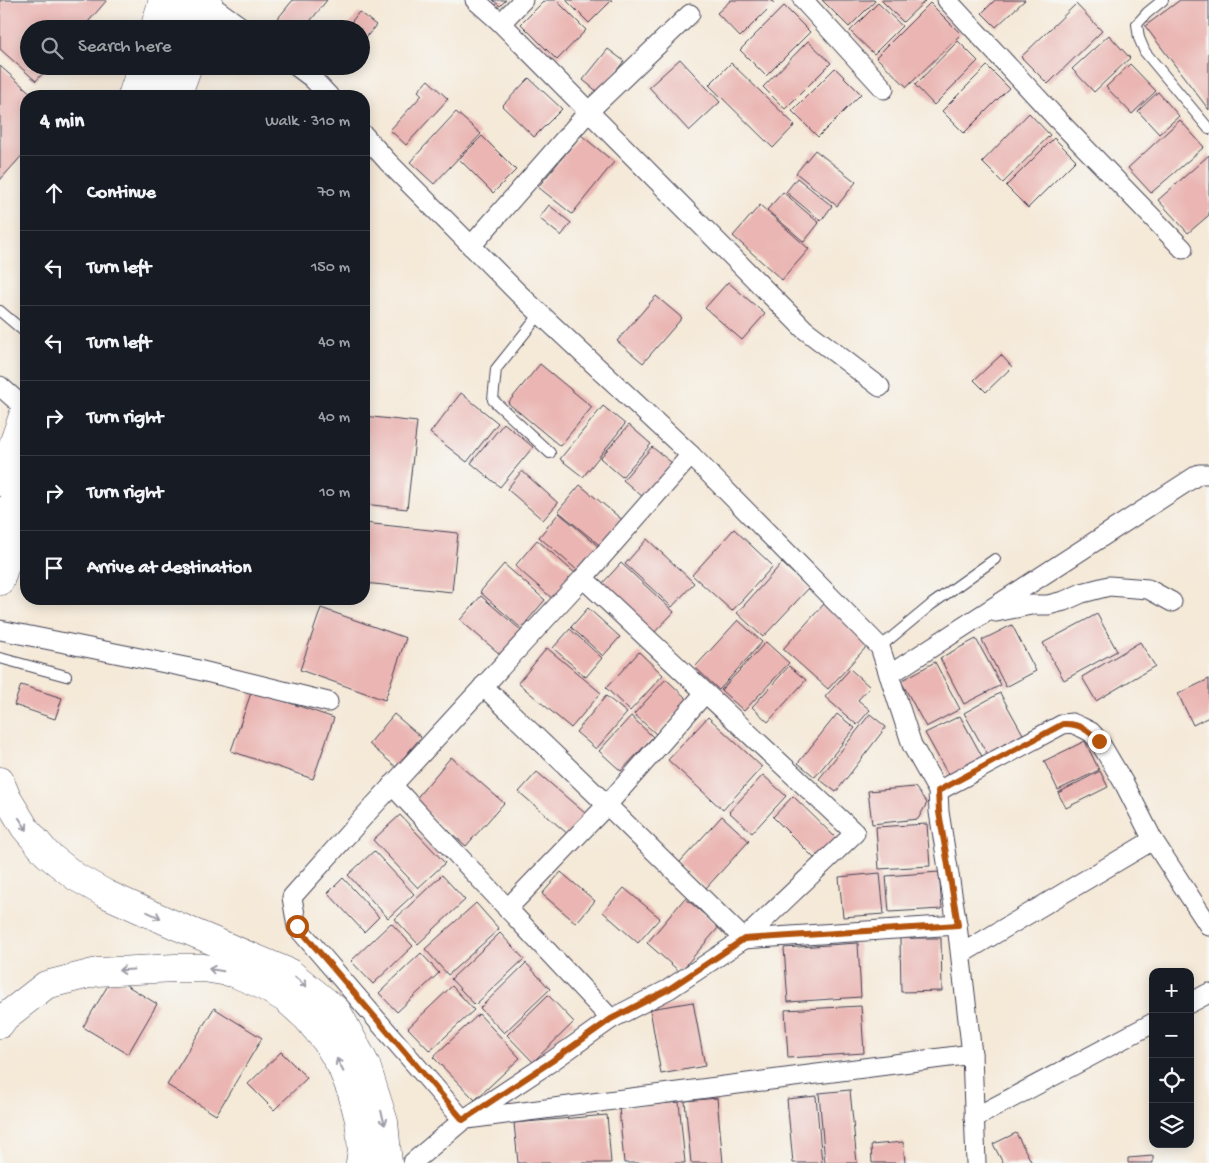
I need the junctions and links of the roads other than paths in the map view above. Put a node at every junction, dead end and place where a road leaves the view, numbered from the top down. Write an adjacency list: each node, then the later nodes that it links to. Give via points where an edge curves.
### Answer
1 (163, 0): 9 (main road)
2 (474, 0): 13 (street)
3 (523, 0): 13 (street)
4 (803, 0): 18 (street)
5 (947, 0): 27 (street)
6 (1162, 0): 24 (lane, via 1137,24 1139,38 1145,52)
7 (202, 1): 10 (main road); 11 (main road); 12 (street)
8 (690, 14): 23 (street)
9 (157, 20)
10 (187, 20)
11 (201, 20)
12 (230, 20)
13 (501, 22): 23 (street)
14 (139, 75): 19 (main road)
15 (164, 75): 20 (main road)
16 (185, 75): 21 (main road)
17 (308, 75): 22 (street)
18 (884, 89)
19 (134, 90)
20 (159, 90)
21 (179, 90)
22 (323, 90)
23 (589, 111): 26 (street); 32 (street, via 804,329)
24 (1209, 129)
25 (370, 142): 26 (street)
26 (471, 246): 29 (street)
27 (1183, 249)
28 (0, 311): 30 (lane)
29 (540, 314): 35 (lane, via 496,369 493,400); 36 (street)
30 (20, 328)
31 (0, 386): 33 (street)
32 (880, 387)
33 (20, 403)
34 (20, 425): 38 (main road)
35 (550, 453)
36 (692, 455): 42 (street); 47 (street)
37 (1209, 474): 45 (street, via 1199,474)
38 (0, 482)
39 (20, 509): 40 (main road)
40 (18, 524): 43 (main road)
41 (994, 559): 47 (lane)
42 (583, 578): 51 (street); 52 (street)
43 (0, 581)
44 (1172, 602): 45 (street, via 1148,589 1109,586 1048,605)
45 (985, 614): 49 (street)
46 (0, 630): 53 (street, via 190,668)
47 (880, 647): 49 (street)
48 (0, 658): 50 (lane)
49 (889, 675): 56 (street, via 912,745)
50 (66, 676)
51 (483, 686): 55 (street); 57 (street)
52 (705, 693): 57 (street); 62 (street, via 855,833)
53 (328, 702)
54 (0, 781): 73 (main road, one-way to 73, via 25,828 47,854 76,876 106,894 290,973 337,1012 366,1065 384,1122)
55 (392, 786): 59 (street); 71 (street, via 292,897 297,926)
56 (938, 791): 58 (street, via 1063,724 1072,723 1091,732 1099,741); 60 (street)
57 (607, 805): 59 (street); 62 (street)
58 (1153, 840): 61 (street); 63 (street)
59 (507, 908): 66 (street)
60 (958, 925): 62 (street); 63 (street)
61 (1209, 926)
62 (744, 939): 66 (street, via 669,989)
63 (961, 954): 69 (street)
64 (1209, 993): 65 (street)
65 (1194, 1001)
66 (611, 1019): 71 (street)
67 (0, 1024): 72 (main road, one-way to 67, via 359,1120 352,1093 326,1041 286,999 234,973 204,968 97,972 46,986)
68 (1149, 1025): 70 (street)
69 (972, 1054): 70 (street); 71 (street)
70 (974, 1118): 75 (street)
71 (463, 1120): 74 (street)
72 (360, 1163)
73 (388, 1163)
74 (412, 1163)
75 (976, 1163)

